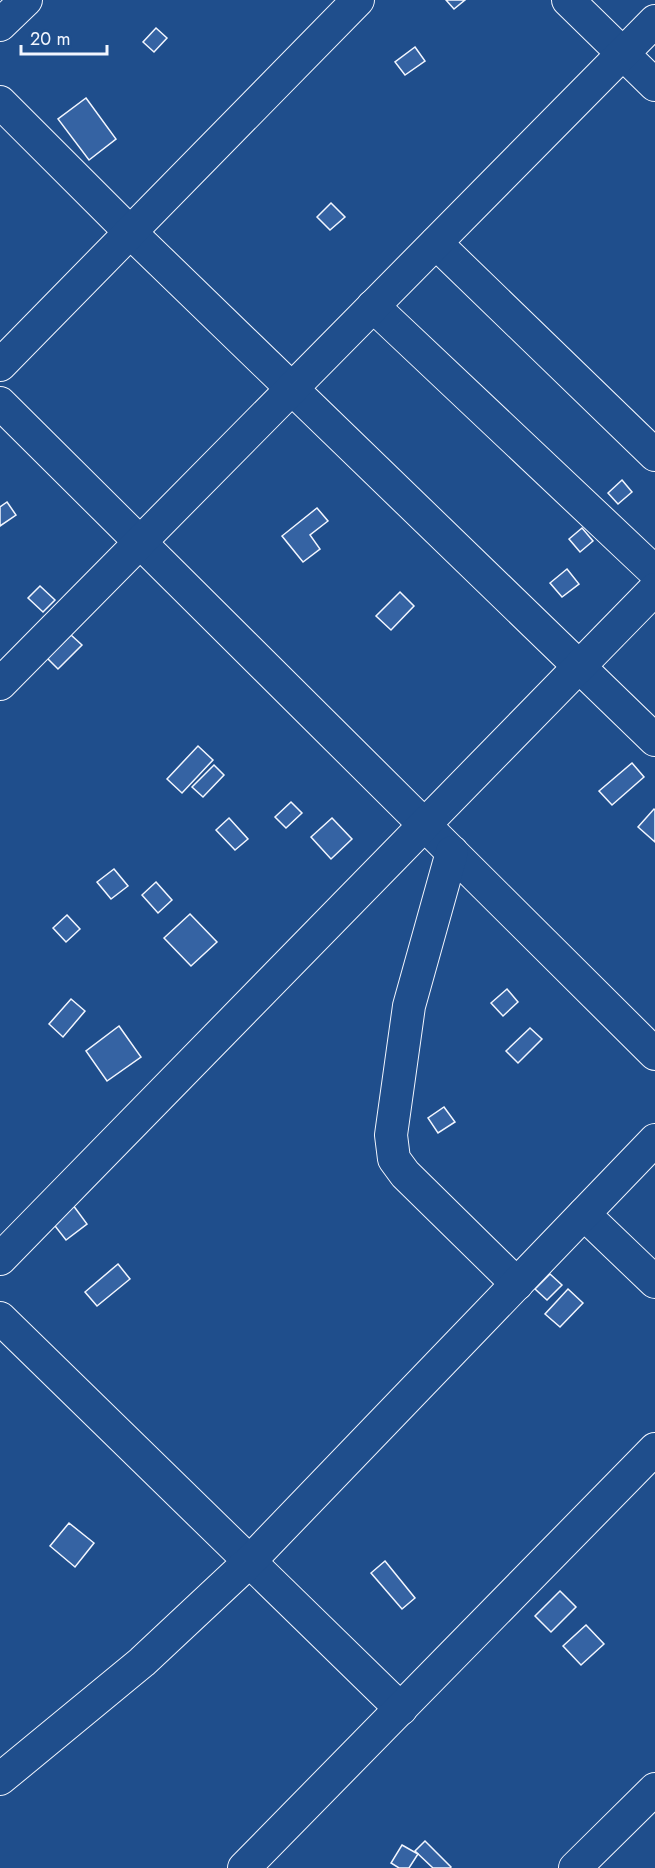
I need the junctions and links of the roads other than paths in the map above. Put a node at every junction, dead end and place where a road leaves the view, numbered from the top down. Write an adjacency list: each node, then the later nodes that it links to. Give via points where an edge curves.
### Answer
1 (26, 0): 5 (street)
2 (358, 0): 9 (street)
3 (568, 0): 6 (street)
4 (655, 21): 6 (street)
5 (0, 25)
6 (623, 53): 7 (street); 10 (street)
7 (655, 85)
8 (0, 102): 9 (street)
9 (129, 231): 12 (street); 13 (street)
10 (436, 243): 11 (street); 15 (street)
11 (373, 306): 13 (street); 17 (street)
12 (0, 365)
13 (291, 389): 16 (street); 19 (street)
14 (0, 403): 16 (street)
15 (655, 455)
16 (142, 542): 20 (street); 22 (street)
17 (655, 572)
18 (655, 589): 19 (street)
19 (580, 665): 21 (street); 22 (street)
20 (0, 684)
21 (655, 740)
22 (425, 825): 23 (street); 27 (street)
23 (452, 852): 24 (street); 29 (street, via 409,1006 391,1136 394,1158 405,1174)
24 (655, 1054)
25 (655, 1140): 26 (street)
26 (584, 1214): 28 (street); 29 (street)
27 (0, 1259)
28 (655, 1282)
29 (517, 1284): 32 (street)
30 (0, 1318): 32 (street)
31 (655, 1449): 33 (street)
32 (250, 1561): 33 (street); 34 (street, via 142,1662)
33 (401, 1709): 36 (street)
34 (0, 1779)
35 (655, 1789): 37 (street)
36 (244, 1868)
37 (575, 1868)

